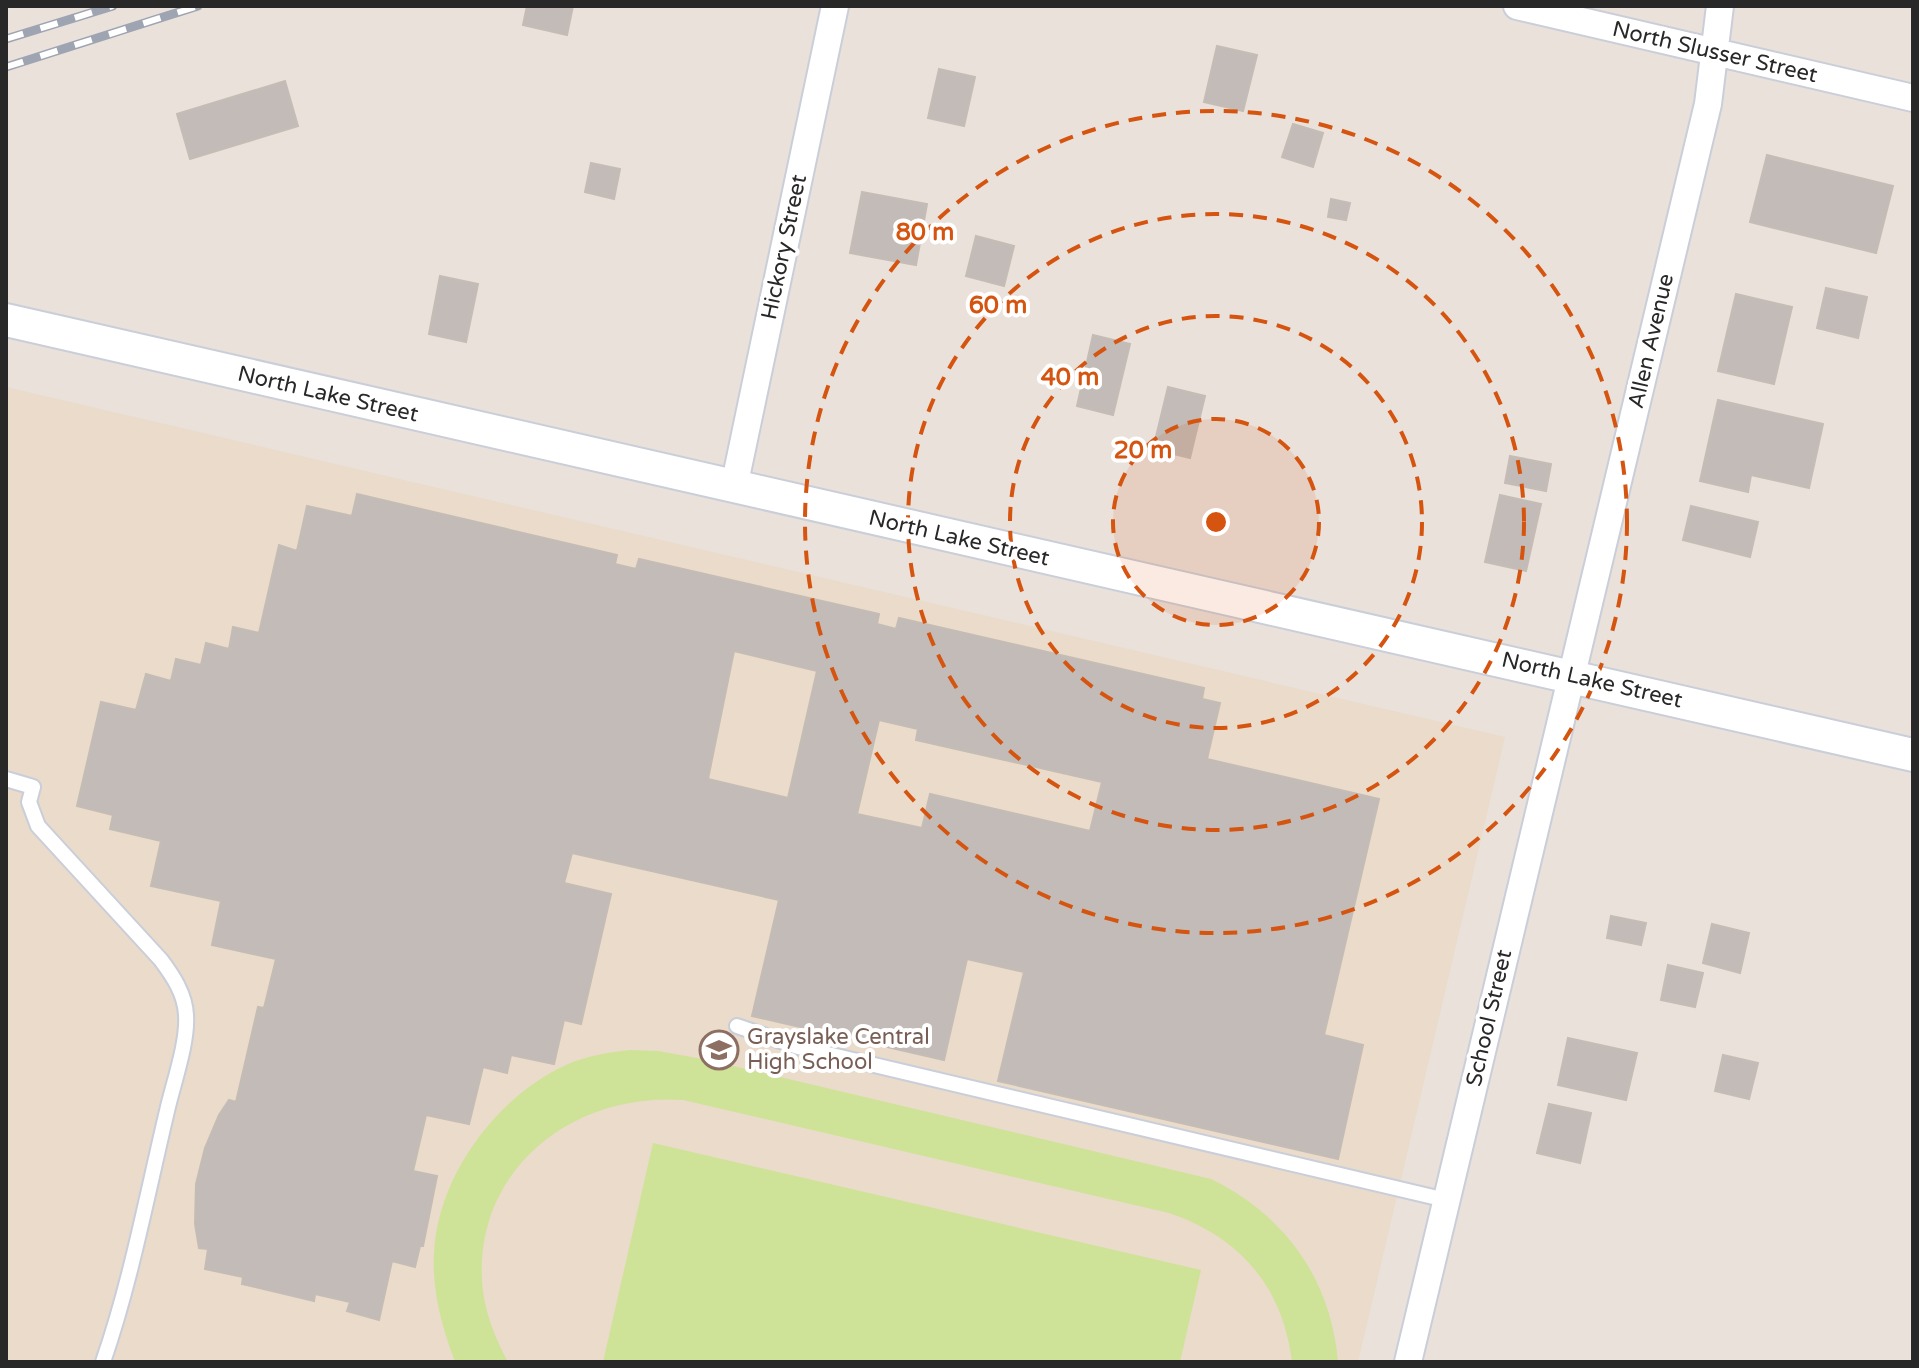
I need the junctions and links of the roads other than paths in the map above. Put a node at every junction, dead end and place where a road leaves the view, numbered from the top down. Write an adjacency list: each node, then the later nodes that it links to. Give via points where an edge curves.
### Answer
1 (835, 6): 7 (street, Hickory Street)
2 (1517, 6): 4 (street, North Slusser Street)
3 (1720, 6): 4 (street, Allen Avenue)
4 (1714, 52): 5 (street, North Slusser Street); 8 (street, Allen Avenue, via 1708,104)
5 (1913, 98)
6 (6, 320): 7 (street, North Lake Street)
7 (734, 487): 8 (street, North Lake Street)
8 (1571, 675): 9 (street, North Lake Street); 12 (street, School Street)
9 (1913, 755)
10 (6, 779): 13 (lane, via 33,787 29,802 38,826 161,960 176,981 186,1015 150,1184)
11 (737, 1026): 12 (lane, via 798,1047)
12 (1446, 1200): 14 (street, School Street)
13 (103, 1362)
14 (1408, 1362)

